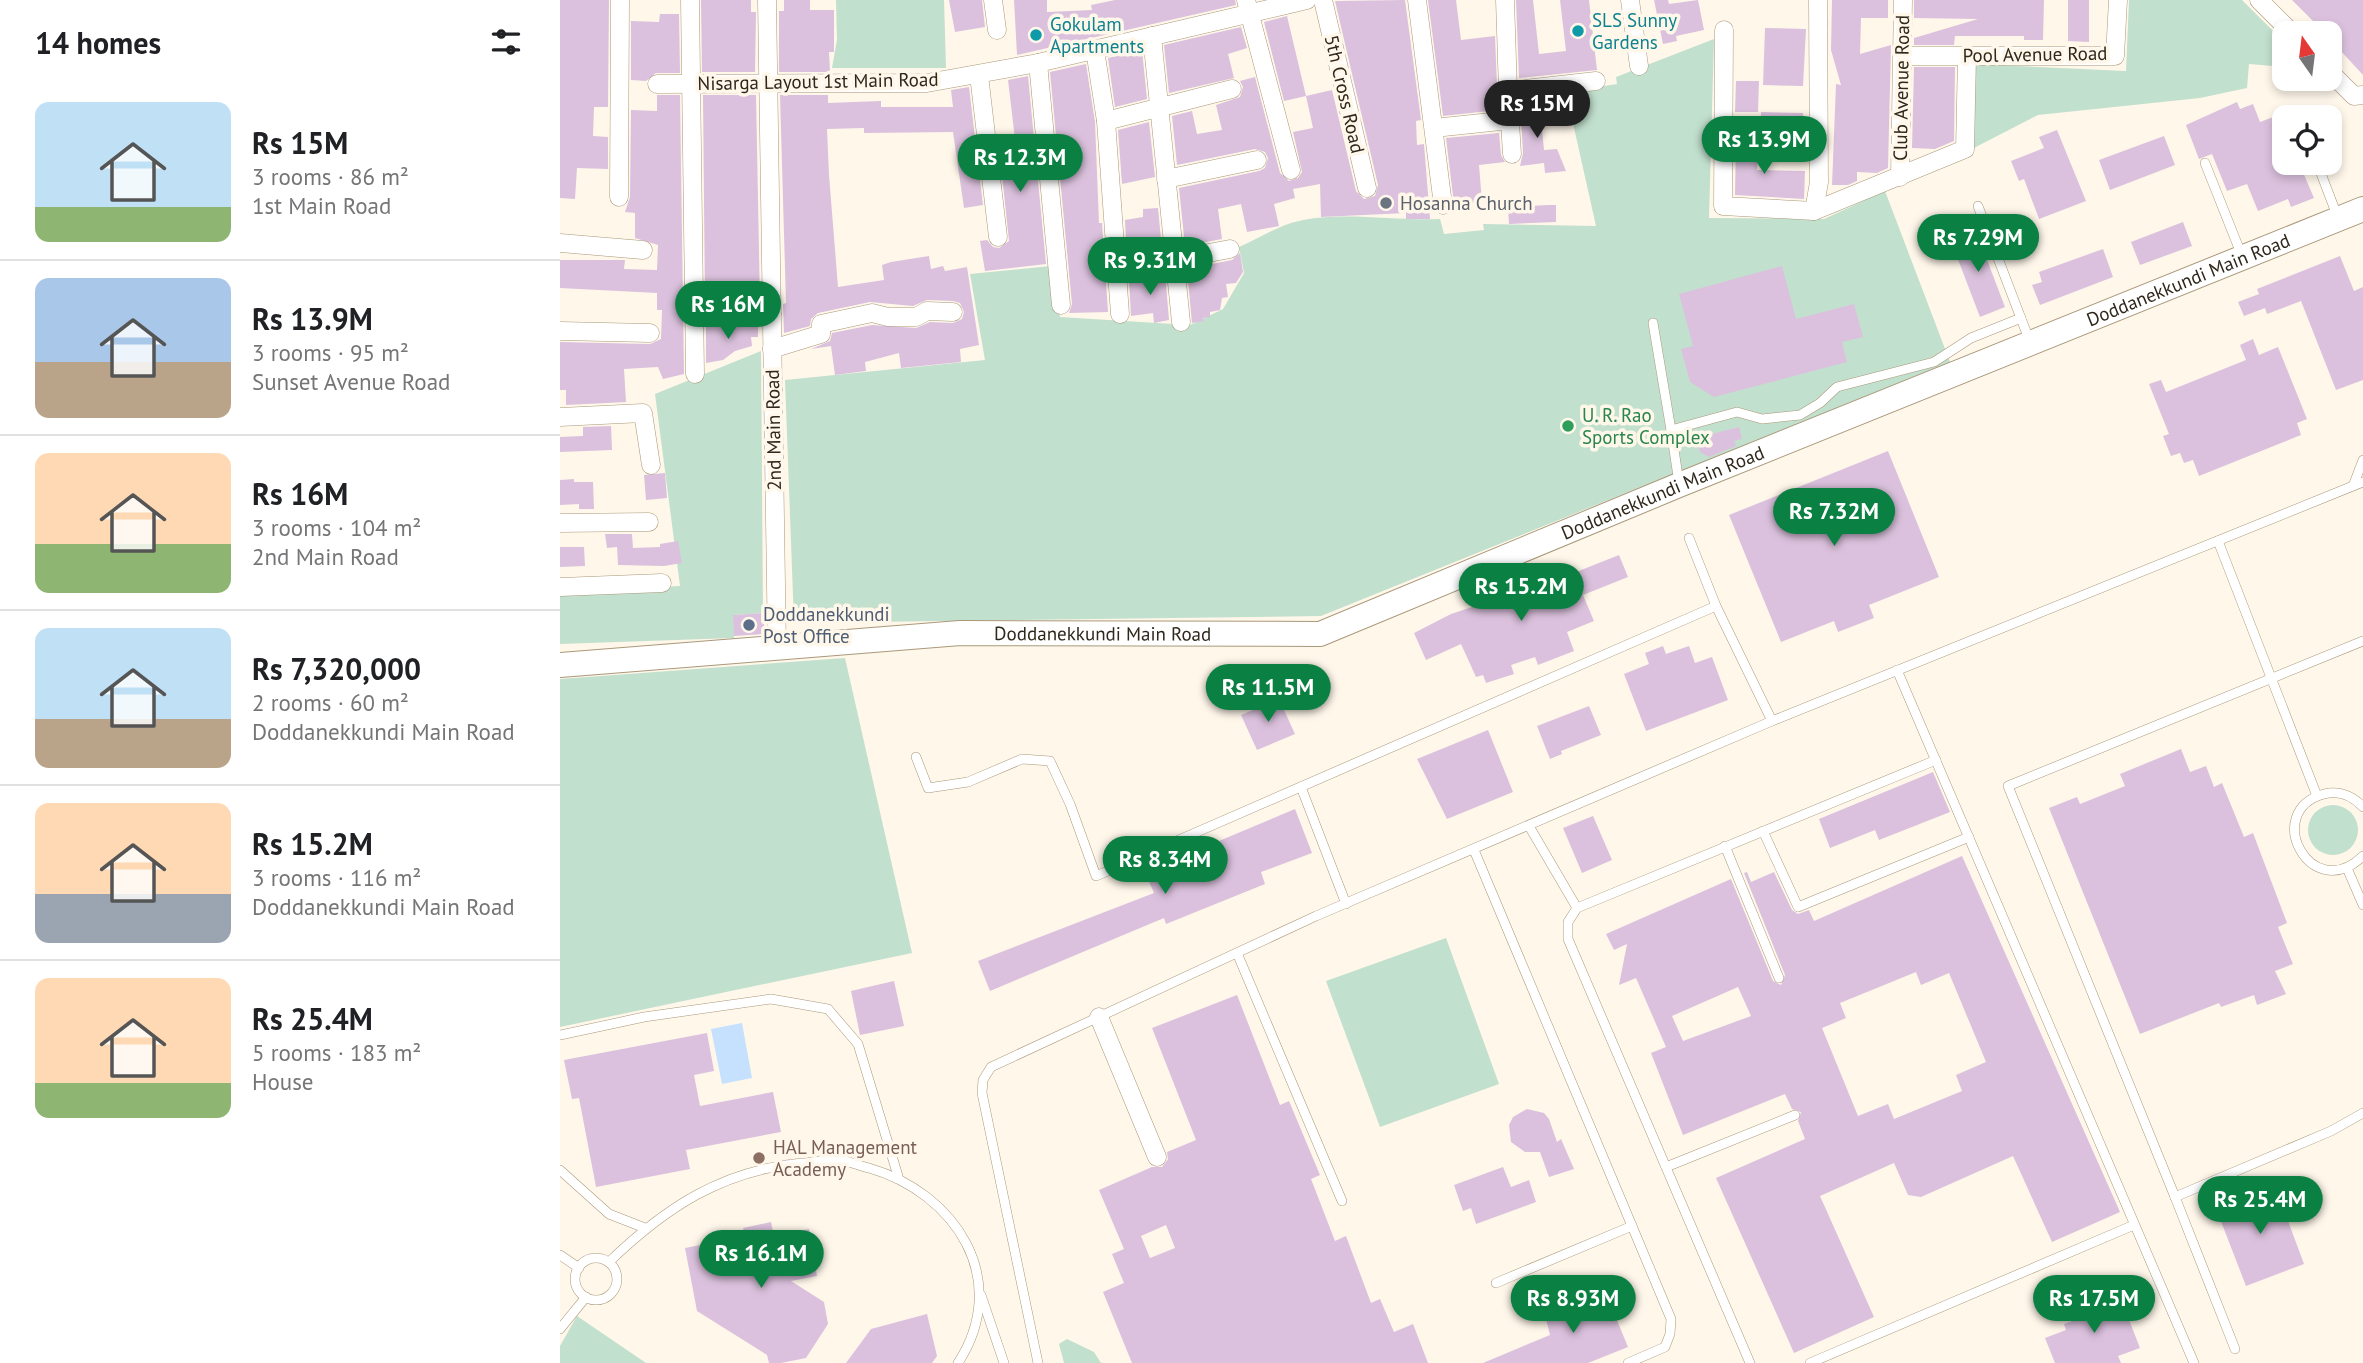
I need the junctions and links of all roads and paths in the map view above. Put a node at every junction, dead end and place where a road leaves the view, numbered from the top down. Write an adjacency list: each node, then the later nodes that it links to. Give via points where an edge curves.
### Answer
1 (620, 0): 45 (street)
2 (690, 0): 26 (street)
3 (767, 0): 27 (street, 2nd Main Road)
4 (993, 0): 16 (street)
5 (1307, 0): 14 (street, Nisarga Layout 1st Main Road)
6 (1323, 0): 44 (street, 5th Cross Road)
7 (1417, 0): 36 (street)
8 (1505, 0): 31 (street)
9 (1630, 0): 23 (street)
10 (1818, 0): 49 (street, via 1819,182)
11 (1903, 0): 20 (street, Club Avenue Road)
12 (2118, 0): 21 (street, Pool Avenue Road, via 2115,56)
13 (2259, 0): 15 (street)
14 (1248, 7): 18 (street, Nisarga Layout 1st Main Road); 40 (street)
15 (2280, 21)
16 (997, 30)
17 (1724, 30): 49 (street, via 1723,206)
18 (1152, 36): 19 (street, Nisarga Layout 1st Main Road); 33 (street)
19 (1095, 50): 22 (street, Nisarga Layout 1st Main Road); 35 (street)
20 (1903, 56): 21 (street, Pool Avenue Road); 42 (street, Club Avenue Road)
21 (1967, 56): 42 (street, via 1965,149)
22 (1038, 63): 24 (street, Nisarga Layout 1st Main Road); 58 (street)
23 (1639, 65)
24 (979, 75): 27 (street, Nisarga Layout 1st Main Road, via 927,83); 51 (street)
25 (1596, 81): 31 (street)
26 (691, 83): 27 (street, Nisarga Layout 1st Main Road); 28 (street, Nisarga Layout 1st Main Road); 62 (street)
27 (769, 83): 60 (street, 2nd Main Road)
28 (656, 84)
29 (2342, 84): 32 (street, via 2354,96)
30 (1232, 89): 33 (street)
31 (1508, 91): 34 (street)
32 (2363, 95)
33 (1161, 107): 35 (street); 43 (street)
34 (1510, 120): 36 (street); 37 (street)
35 (1106, 121): 57 (street)
36 (1434, 128): 46 (street)
37 (1512, 155)
38 (1257, 160): 43 (street)
39 (2205, 163): 55 (lane)
40 (1291, 170)
41 (2322, 175): 50 (lane)
42 (1900, 177): 49 (street)
43 (1166, 179): 56 (street)
44 (1367, 188)
45 (619, 197)
46 (1443, 205)
47 (1978, 206): 63 (lane)
48 (2363, 209): 50 (street, Doddanekkundi Main Road)
49 (1814, 211)
50 (2338, 219): 55 (street, Doddanekkundi Main Road)
51 (998, 237)
52 (560, 243): 54 (street)
53 (1230, 249): 56 (street)
54 (643, 250)
55 (2243, 257): 68 (street, Doddanekkundi Main Road)
56 (1174, 260): 57 (street); 64 (street)
57 (1118, 270): 61 (street)
58 (1061, 305)
59 (953, 312): 69 (street, via 927,311 916,317 872,313 821,324 821,334)
60 (772, 314): 62 (street); 69 (street, 2nd Main Road)
61 (1120, 314)
62 (695, 316): 70 (street)
63 (2021, 318): 68 (lane); 72 (lane, via 1970,338 1934,362 1837,387 1800,415 1762,419 1737,412)
64 (1181, 322)
65 (1653, 323): 72 (lane)
66 (560, 331): 67 (street)
67 (650, 333)
68 (2030, 343): 76 (street, Doddanekkundi Main Road)
69 (772, 349): 86 (street, 2nd Main Road)
70 (695, 374)
71 (560, 417): 74 (street, via 643,413)
72 (1671, 430): 76 (lane)
73 (2363, 460): 77 (lane)
74 (651, 465)
75 (2363, 482): 77 (lane)
76 (1679, 485): 86 (street, Doddanekkundi Main Road, via 1321,634 960,633)
77 (2353, 486): 81 (lane)
78 (649, 522): 79 (street)
79 (560, 523)
80 (1689, 538): 84 (lane)
81 (2218, 541): 88 (lane); 89 (lane)
82 (662, 583): 83 (street)
83 (560, 587)
84 (1716, 607): 90 (lane); 93 (lane)
85 (2363, 641): 89 (lane)
86 (777, 650): 87 (street, Doddanekkundi Main Road)
87 (560, 665)
88 (1897, 670): 90 (lane); 92 (lane)
89 (2271, 677): 94 (lane); 116 (lane, via 2008,786)
90 (1772, 721): 96 (lane)
91 (916, 757): 93 (lane, via 928,788 968,782 1021,759 1050,761 1096,876)
92 (1936, 760): 97 (lane); 98 (lane)
93 (1301, 787): 103 (lane)
94 (2317, 796): 95 (lane, via 2340,793); 102 (lane, via 2298,814 2295,840 2300,852 2321,869)
95 (2363, 807)
96 (1530, 826): 100 (lane); 105 (lane)
97 (1763, 831): 98 (lane, via 1798,907); 99 (lane)
98 (1969, 837): 118 (lane)
99 (1726, 846): 105 (lane); 107 (lane)
100 (1474, 850): 103 (lane); 119 (lane)
101 (2363, 856): 102 (lane)
102 (2347, 868): 104 (lane)
103 (1346, 904): 106 (lane)
104 (2363, 905)
105 (1577, 908): 113 (lane, via 1568,922 1568,939)
106 (1237, 953): 108 (lane); 117 (lane)
107 (1779, 978)
108 (1099, 1017): 112 (street); 131 (lane, via 991,1068 983,1080)
109 (560, 1035): 115 (lane, via 644,1017 771,999 828,1009 858,1044)
110 (2363, 1113): 116 (lane)
111 (1795, 1115): 113 (lane)
112 (1157, 1157)
113 (1666, 1167): 133 (lane)
114 (560, 1170): 120 (lane, via 609,1214)
115 (898, 1177): 120 (lane, via 839,1160 772,1166 704,1188); 125 (lane, via 942,1207 968,1240)
116 (2175, 1197): 128 (lane)
117 (1342, 1201)
118 (2134, 1225): 134 (lane); 135 (lane)
119 (1632, 1226): 124 (lane); 132 (lane, via 1671,1319 1665,1347)
120 (645, 1228): 122 (lane)
121 (561, 1258): 123 (lane)
122 (609, 1262): 123 (lane, via 589,1259); 126 (lane, via 617,1280 612,1293 599,1299)
123 (579, 1268): 126 (lane, via 575,1281)
124 (1496, 1283)
125 (980, 1293): 129 (lane, via 972,1341); 130 (lane)
126 (586, 1297): 127 (lane)
127 (560, 1329)
128 (2235, 1349)
129 (958, 1363)
130 (1004, 1363)
131 (1038, 1363)
132 (1628, 1363)
133 (1751, 1363)
134 (1810, 1363)
135 (2194, 1363)

